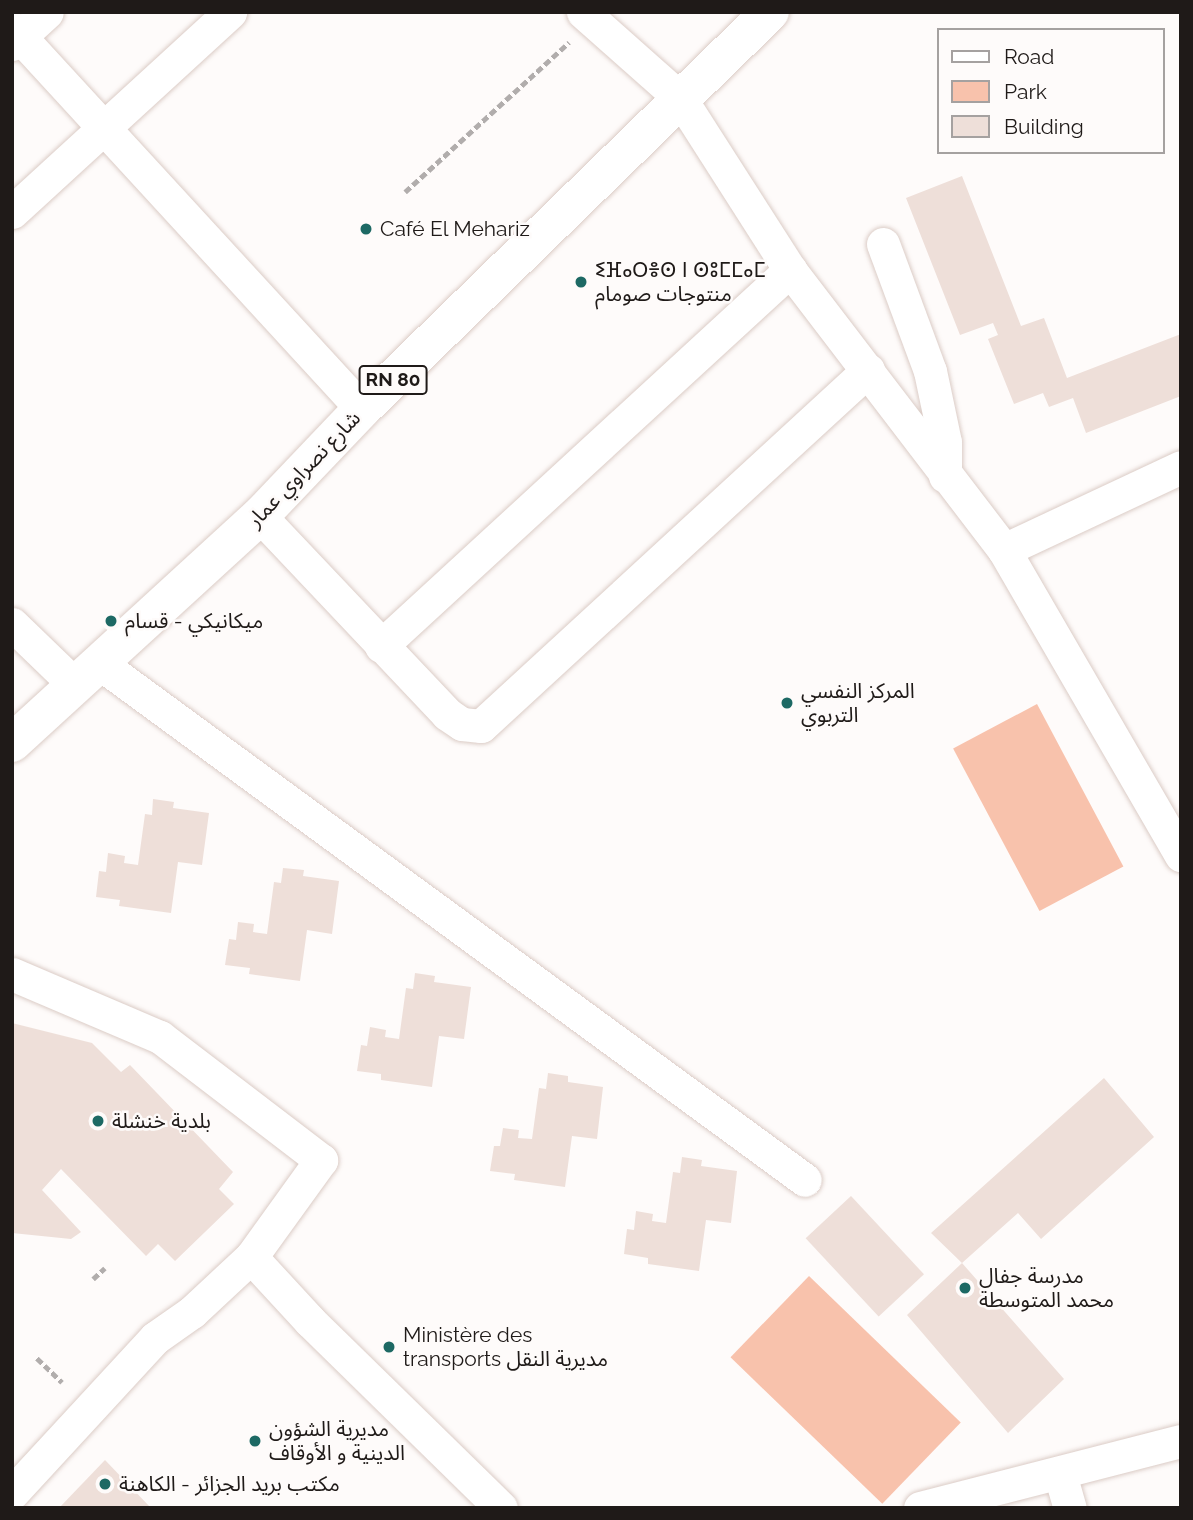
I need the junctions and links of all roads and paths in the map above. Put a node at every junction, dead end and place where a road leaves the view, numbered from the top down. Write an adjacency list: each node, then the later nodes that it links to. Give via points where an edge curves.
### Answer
1 (47, 12): 5 (street)
2 (230, 12): 7 (street)
3 (770, 12): 6 (main road, شارع نصراوي عمار / RN 80)
4 (592, 15): 6 (street); 8 (path)
5 (15, 36): 7 (street)
6 (680, 98): 11 (street); 13 (main road, شارع نصراوي عمار / RN 80)
7 (103, 126): 9 (street); 13 (street)
8 (405, 192)
9 (12, 212)
10 (883, 244): 15 (street, via 930,371 945,442)
11 (790, 270): 12 (street); 19 (street)
12 (868, 370): 15 (street); 19 (street, via 491,720 471,727 462,724)
13 (362, 409): 16 (main road, شارع نصراوي عمار / RN 80)
14 (1181, 467): 17 (street)
15 (945, 476): 17 (street)
16 (260, 516): 19 (street); 20 (main road, شارع نصراوي عمار / RN 80)
17 (1004, 551): 22 (street)
18 (12, 624): 20 (street)
19 (381, 646)
20 (86, 673): 21 (main road, شارع نصراوي عمار / RN 80); 24 (street)
21 (12, 743)
22 (1181, 855)
23 (12, 974): 25 (street, via 160,1037 321,1160)
24 (805, 1180)
25 (251, 1257): 32 (street, via 192,1312 155,1338); 33 (street)
26 (105, 1268): 27 (path)
27 (93, 1279)
28 (37, 1358): 29 (path)
29 (62, 1382)
30 (1181, 1441): 31 (street)
31 (1060, 1474): 34 (street); 35 (street)
32 (12, 1493)
33 (501, 1508)
34 (920, 1508)
35 (1070, 1508)

